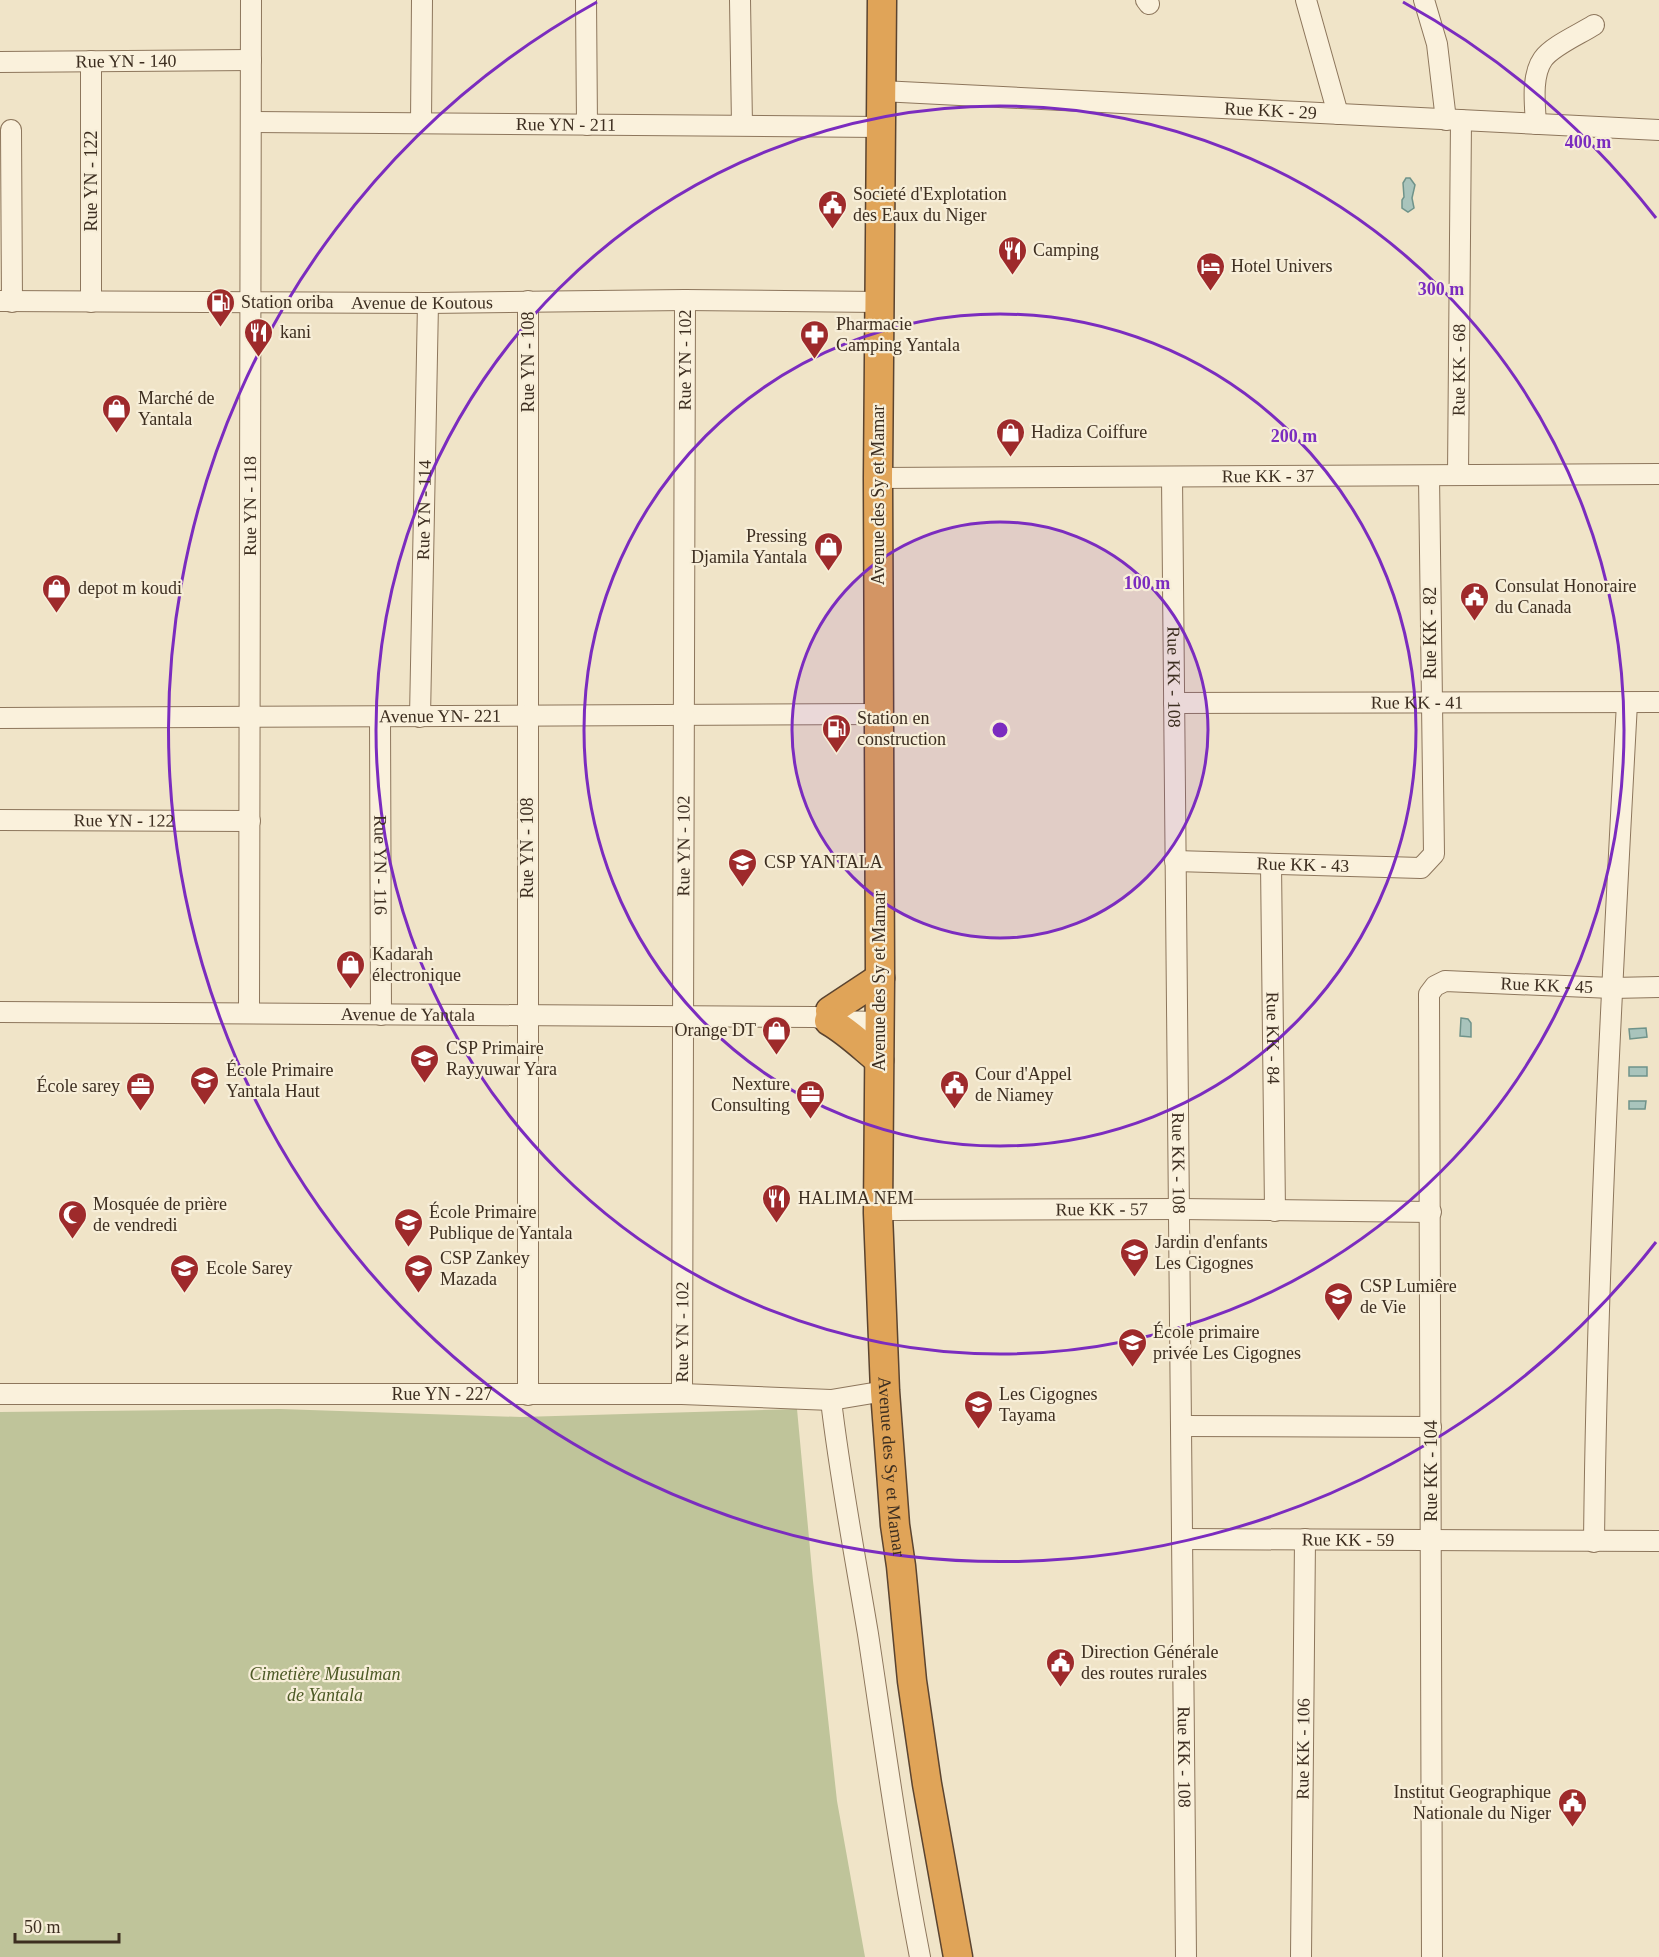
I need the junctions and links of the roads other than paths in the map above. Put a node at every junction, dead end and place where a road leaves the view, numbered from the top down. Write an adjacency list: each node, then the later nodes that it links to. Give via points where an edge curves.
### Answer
1 (251, 0): 9 (street, Rue YN - 118)
2 (422, 0): 16 (street)
3 (586, 0): 18 (street)
4 (740, 0): 19 (street)
5 (882, 0): 12 (highway, Avenue des Sy et Mamar)
6 (1306, 0): 13 (street)
7 (1424, 0): 14 (street, Rue KK - 68)
8 (1594, 25): 17 (street, via 1543,59 1537,73)
9 (251, 60): 10 (street, Rue YN - 140); 15 (street, Rue YN - 118)
10 (91, 61): 11 (street, Rue YN - 140); 26 (street, Rue YN - 122)
11 (0, 62)
12 (881, 91): 13 (street, Rue KK - 29); 20 (highway, Avenue des Sy et Mamar)
13 (1338, 114): 14 (street, Rue KK - 29)
14 (1453, 120): 17 (street, Rue KK - 29); 32 (street, Rue KK - 68)
15 (251, 122): 16 (street, Rue YN - 211); 28 (street, Rue YN - 118)
16 (421, 123): 18 (street, Rue YN - 211)
17 (1536, 124): 22 (street, Rue KK - 29)
18 (587, 125): 19 (street, Rue YN - 211)
19 (742, 125): 20 (street, Rue YN - 211)
20 (880, 127): 27 (highway, Avenue des Sy et Mamar)
21 (11, 130): 25 (street)
22 (1659, 130)
23 (685, 300): 24 (street, Avenue de Koutous); 27 (street, Avenue de Koutous); 41 (street, Rue YN - 102)
24 (528, 301): 29 (street, Avenue de Koutous); 40 (street, Rue YN - 108)
25 (6, 302): 26 (street, Avenue de Koutous)
26 (91, 302): 28 (street, Avenue de Koutous)
27 (878, 302): 34 (highway, Avenue des Sy et Mamar)
28 (251, 303): 29 (street, Avenue de Koutous); 42 (street, Rue YN - 118)
29 (429, 303): 44 (street, Rue YN - 114)
30 (1659, 474): 32 (street, Rue KK - 37)
31 (1430, 476): 32 (street, Rue KK - 37); 33 (street, Rue KK - 37); 37 (street, Rue KK - 82)
32 (1458, 476)
33 (1172, 477): 34 (street, Rue KK - 37); 36 (street, Rue KK - 108)
34 (878, 478): 39 (highway, Avenue des Sy et Mamar)
35 (1659, 702): 38 (street, Rue KK - 41)
36 (1174, 703): 37 (street, Rue KK - 41); 48 (street, Rue KK - 108)
37 (1430, 703): 38 (street, Rue KK - 41); 49 (street, Rue KK - 82, via 1434,854)
38 (1627, 703): 54 (street)
39 (879, 714): 41 (street, Avenue YN- 221); 51 (highway, Avenue des Sy et Mamar)
40 (528, 716): 41 (street, Avenue YN- 221); 44 (street, Avenue YN- 221); 58 (street, Rue YN - 108)
41 (684, 716): 60 (street, Rue YN - 102)
42 (250, 717): 43 (street, Avenue YN- 221); 45 (street, Avenue YN- 221); 47 (street, Rue YN - 118)
43 (380, 717): 44 (street, Avenue YN- 221); 57 (street, Rue YN - 116)
44 (420, 717)
45 (0, 718)
46 (0, 820): 47 (street, Rue YN - 122)
47 (250, 821): 56 (street, Rue YN - 118)
48 (1175, 861): 50 (street, Rue KK - 43); 63 (street, Rue KK - 108)
49 (1429, 861): 50 (street, Rue KK - 43, via 1421,868)
50 (1271, 864): 64 (street, Rue KK - 84)
51 (880, 978): 59 (highway); 61 (highway, Avenue des Sy et Mamar)
52 (1435, 986): 54 (street, Rue KK - 45, via 1445,981); 65 (street, Rue KK - 104, via 1429,994)
53 (1659, 987): 54 (street, Rue KK - 45)
54 (1612, 988): 78 (street, via 1596,1374)
55 (0, 1012): 56 (street, Avenue de Yantala)
56 (249, 1012): 57 (street, Avenue de Yantala)
57 (381, 1015): 58 (street, Avenue de Yantala)
58 (527, 1015): 60 (street, Avenue de Yantala); 70 (street, Rue YN - 108)
59 (825, 1016): 60 (street, Avenue de Yantala); 61 (street, Avenue de Yantala); 62 (highway)
60 (683, 1017): 69 (street, Rue YN - 102)
61 (879, 1018): 62 (highway, Avenue des Sy et Mamar)
62 (879, 1060): 66 (highway, Avenue des Sy et Mamar)
63 (1179, 1209): 64 (street, Rue KK - 57); 66 (street, Rue KK - 57); 72 (street, Rue KK - 108)
64 (1275, 1211): 65 (street, Rue KK - 57)
65 (1431, 1212): 73 (street, Rue KK - 104)
66 (878, 1213): 67 (highway, Avenue des Sy et Mamar)
67 (885, 1391): 71 (street, Rue YN - 227); 80 (highway, Avenue des Sy et Mamar, via 912,1681)
68 (0, 1394): 70 (street, Rue YN - 227)
69 (682, 1394): 70 (street, Rue YN - 227); 71 (street, Rue YN - 227)
70 (528, 1395)
71 (831, 1400): 79 (street)
72 (1181, 1426): 73 (street); 74 (street, Rue KK - 108)
73 (1431, 1427): 76 (street, Rue KK - 104)
74 (1182, 1539): 75 (street, Rue KK - 59); 81 (street, Rue KK - 108)
75 (1305, 1539): 76 (street, Rue KK - 59); 82 (street, Rue KK - 106)
76 (1431, 1540): 78 (street, Rue KK - 59); 83 (street, Rue KK - 104)
77 (1659, 1541): 78 (street, Rue KK - 59)
78 (1594, 1542)
79 (920, 1957)
80 (957, 1957)
81 (1186, 1957)
82 (1301, 1957)
83 (1432, 1957)

